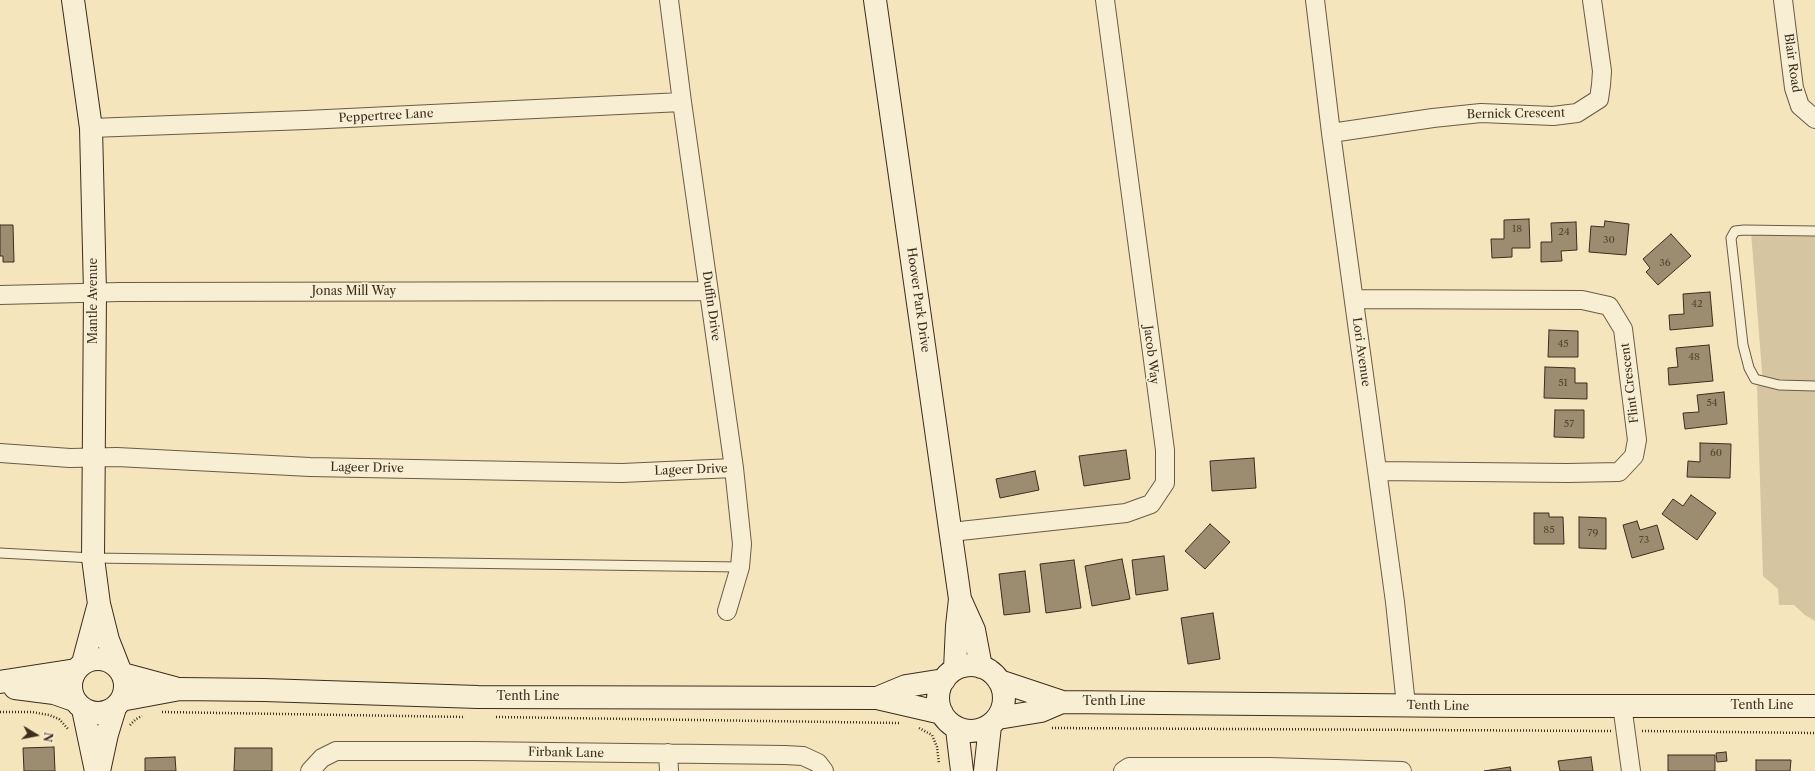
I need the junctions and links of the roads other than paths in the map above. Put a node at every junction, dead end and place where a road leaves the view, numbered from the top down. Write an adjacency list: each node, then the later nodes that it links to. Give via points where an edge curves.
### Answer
1 (73, 0): 10 (street, Mantle Avenue)
2 (669, 0): 8 (street, Duffin Drive)
3 (876, 0): 22 (street, Hoover Park Drive)
4 (1105, 0): 22 (street, Jacob Way, via 1165,450 1165,483 1152,504 1126,513)
5 (1315, 0): 11 (street, Lori Avenue)
6 (1592, 0): 11 (street, Bernick Crescent, via 1602,85 1599,99 1577,113 1553,116 1481,113)
7 (1784, 0): 9 (street, Blair Road, via 1794,88 1800,106)
8 (682, 102): 10 (street, Peppertree Lane); 13 (street, Duffin Drive)
9 (1815, 119)
10 (91, 128): 14 (street, Mantle Avenue)
11 (1331, 133): 16 (street, Lori Avenue)
12 (1815, 231): 17 (lane, via 1744,230 1736,231 1731,238 1743,344 1749,368 1755,378 1779,385)
13 (708, 291): 14 (street, Jonas Mill Way); 20 (street, Duffin Drive)
14 (95, 292): 15 (street, Jonas Mill Way); 19 (street, Mantle Avenue)
15 (0, 294)
16 (1354, 299): 21 (street, Lori Avenue); 21 (street, Flint Crescent, via 1582,300 1610,306 1624,329 1637,440 1634,456 1619,472)
17 (1815, 386)
18 (0, 453): 19 (street, Lageer Drive)
19 (93, 457): 20 (street, Lageer Drive, via 310,467 622,473); 24 (street, Mantle Avenue)
20 (734, 468): 25 (street, Duffin Drive, via 742,544)
21 (1377, 471): 41 (street, Lori Avenue, via 1396,602)
22 (951, 532): 26 (street, Hoover Park Drive)
23 (0, 553): 24 (lane)
24 (93, 558): 25 (lane); 27 (street, Mantle Avenue)
25 (740, 567): 28 (street, Duffin Drive)
26 (960, 599): 30 (street, Hoover Park Drive, via 974,630); 32 (street, Hoover Park Drive)
27 (99, 604): 29 (street, Mantle Avenue); 31 (street, Mantle Avenue, via 108,640)
28 (727, 612)
29 (79, 667): 31 (street, via 90,660 106,660); 34 (street); 39 (street, via 71,685)
30 (981, 667): 32 (street, via 965,666); 33 (street, via 994,674)
31 (121, 671): 36 (street, Tenth Line); 40 (street, via 125,692)
32 (950, 675): 37 (street, Tenth Line, via 906,686); 44 (street, via 939,696)
33 (999, 681): 38 (street, Tenth Line); 45 (street, via 1003,690 1003,709)
34 (0, 682)
35 (0, 686): 39 (street, via 54,693)
36 (180, 689): 37 (street, Tenth Line, via 478,697); 40 (street, Tenth Line)
37 (877, 698): 44 (street, Tenth Line)
38 (1062, 702): 41 (street, Tenth Line); 45 (street, Tenth Line, via 1041,711)
39 (78, 704): 40 (street, via 90,712 99,713); 49 (street)
40 (118, 704): 49 (street)
41 (1406, 705): 42 (street, Tenth Line)
42 (1622, 705): 43 (street, Tenth Line); 57 (street)
43 (1815, 706)
44 (942, 713): 46 (street, via 948,722)
45 (994, 722): 46 (street, via 980,730 968,731); 54 (street)
46 (957, 728): 53 (street)
47 (668, 753): 50 (street, Firbank Lane, via 336,751 322,758); 51 (street); 52 (street, Firbank Lane, via 803,756 818,763)
48 (1270, 769): 55 (street, via 1129,767); 56 (street)
49 (97, 771)
50 (310, 771)
51 (669, 771)
52 (824, 771)
53 (962, 771)
54 (985, 771)
55 (1123, 771)
56 (1402, 771)
57 (1631, 771)

